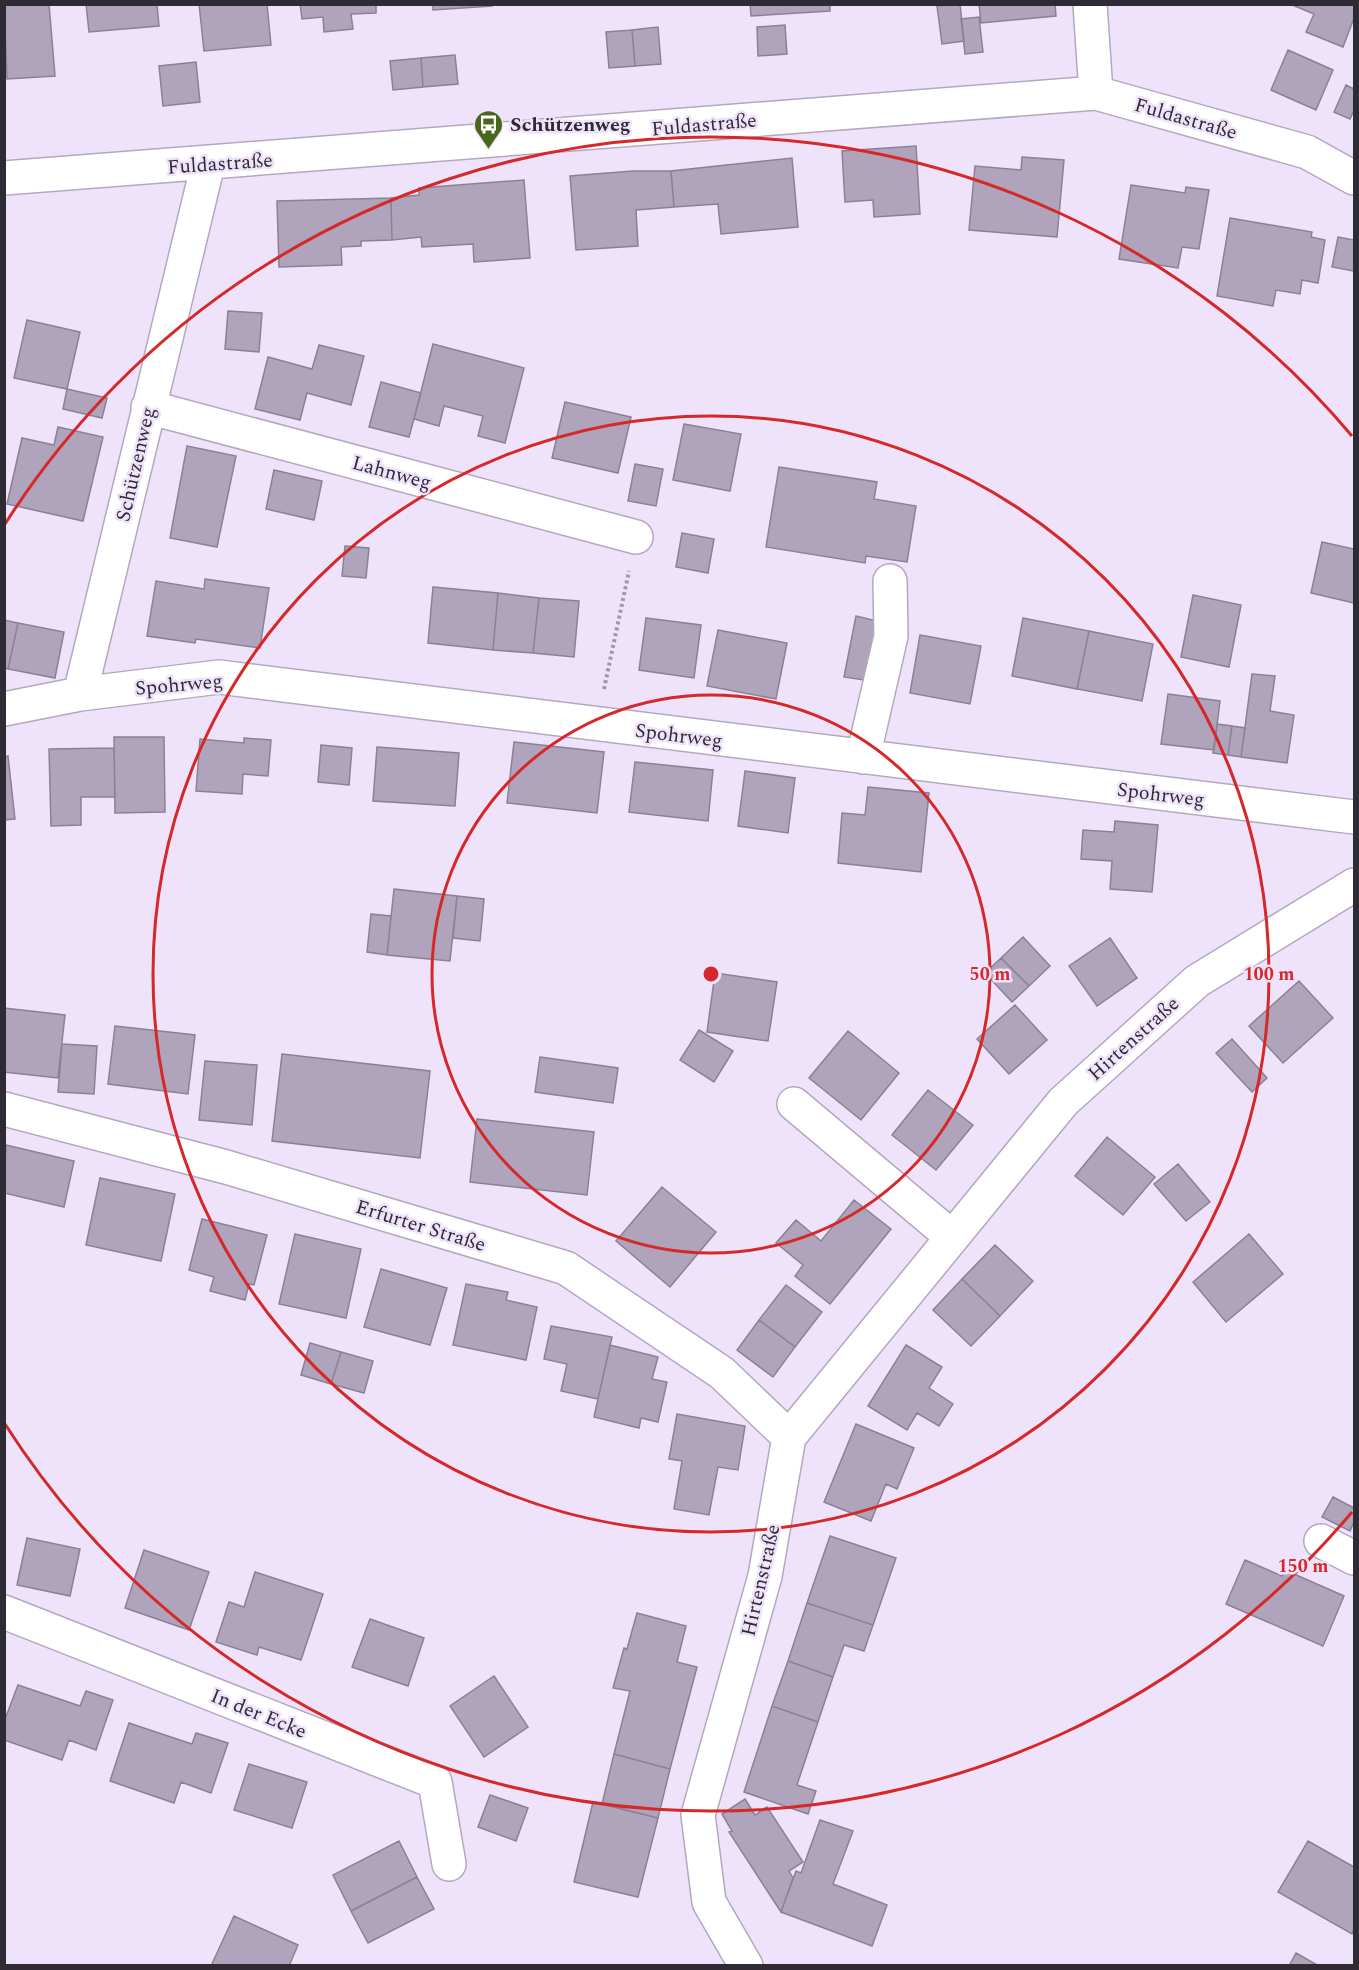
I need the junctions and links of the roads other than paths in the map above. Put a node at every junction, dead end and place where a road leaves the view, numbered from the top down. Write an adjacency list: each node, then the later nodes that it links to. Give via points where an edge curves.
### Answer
1 (1090, 4): 2 (street)
2 (1096, 93): 3 (street, Fuldastraße); 5 (street, Fuldastraße, via 1307,152)
3 (208, 164): 4 (street, Fuldastraße); 6 (street, Schützenweg)
4 (4, 178)
5 (1354, 178)
6 (148, 407): 7 (street, Lahnweg); 9 (street, Schützenweg)
7 (636, 537)
8 (890, 581): 11 (street, via 891,636)
9 (80, 694): 10 (street, Spohrweg); 11 (street, Spohrweg, via 219,677)
10 (4, 709)
11 (862, 757): 12 (street, Spohrweg)
12 (1353, 811)
13 (1354, 885): 16 (street, Hirtenstraße, via 1197,981 1063,1102)
14 (794, 1104): 16 (street)
15 (4, 1109): 17 (street, Erfurter Straße, via 226,1167 566,1268 722,1373)
16 (952, 1237): 17 (street, Hirtenstraße)
17 (789, 1437): 22 (street, Hirtenstraße, via 765,1576 698,1815 709,1902)
18 (1321, 1541): 19 (street)
19 (1354, 1558)
20 (4, 1612): 21 (street, In der Ecke, via 435,1782)
21 (449, 1864)
22 (746, 1965)

